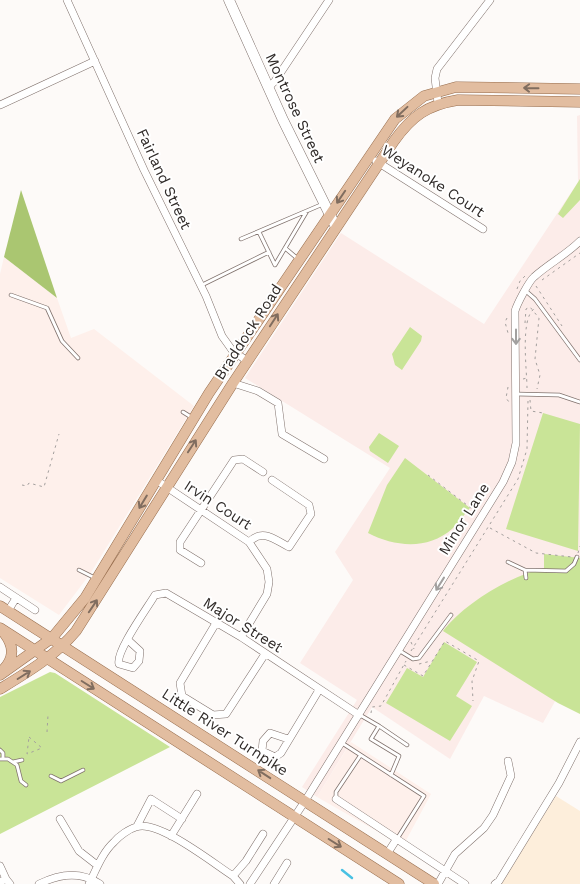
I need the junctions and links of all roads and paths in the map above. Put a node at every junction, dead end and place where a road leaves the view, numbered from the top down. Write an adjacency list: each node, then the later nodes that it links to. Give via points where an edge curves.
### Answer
1 (67, 0): 5 (street, Fairland Street)
2 (229, 0): 6 (street, Montrose Street)
3 (329, 0): 6 (street)
4 (490, 0): 8 (street, via 437,69)
5 (95, 61): 11 (street); 26 (street, Fairland Street)
6 (268, 88): 14 (street, Montrose Street)
7 (580, 89): 8 (main road, Braddock Road, one-way to 8, via 470,86)
8 (436, 91): 10 (street); 12 (main road, Braddock Road, one-way to 12, via 406,108)
9 (580, 102): 10 (main road, Braddock Road, via 458,100)
10 (438, 103): 13 (main road, Braddock Road, via 410,122)
11 (0, 106)
12 (369, 156): 13 (street, Weyanoke Court); 16 (main road, Braddock Road, one-way to 16)
13 (380, 164): 17 (main road, Braddock Road); 18 (street, Weyanoke Court)
14 (323, 204): 15 (lane); 16 (street, Montrose Street)
15 (308, 211): 19 (lane); 22 (lane)
16 (329, 214): 17 (street, Montrose Street); 25 (main road, Braddock Road)
17 (336, 227): 37 (main road, Braddock Road, one-way to 17)
18 (483, 229)
19 (259, 232): 20 (lane); 23 (lane)
20 (241, 239)
21 (580, 241): 27 (street, Minor Lane, via 533,277)
22 (285, 248): 23 (lane, via 275,265); 25 (lane)
23 (269, 252): 26 (lane)
24 (580, 253): 29 (path, via 536,286)
25 (299, 259): 34 (main road, Braddock Road)
26 (201, 286): 34 (street, Fairland Street, via 222,336)
27 (526, 292): 36 (lane, via 535,299); 41 (street, Minor Lane, one-way to 41, via 516,311)
28 (11, 295): 35 (lane, via 48,308 62,341)
29 (548, 305)
30 (534, 309): 32 (path); 32 (path, via 526,309); 40 (path, via 539,318 535,359 540,386)
31 (510, 315): 33 (path)
32 (526, 323): 39 (path)
33 (508, 334)
34 (236, 353): 37 (street, Fairland Street); 47 (main road, Braddock Road)
35 (78, 358)
36 (580, 360)
37 (247, 361): 38 (main road, Braddock Road)
38 (233, 383): 49 (street, via 258,391 278,403 282,434); 55 (main road, Braddock Road, one-way to 38)
39 (529, 390)
40 (533, 391)
41 (516, 394): 44 (lane, via 559,395); 82 (street, Minor Lane, one-way to 82, via 516,443 503,482)
42 (530, 400): 46 (path, via 531,411)
43 (509, 402): 43 (path, via 509,394 509,386 506,398)
44 (580, 402)
45 (183, 412): 47 (lane)
46 (543, 413)
47 (194, 419): 52 (main road, Braddock Road)
48 (59, 434): 54 (path, via 44,487 29,483)
49 (324, 459)
50 (263, 472): 57 (street, via 243,459 234,460)
51 (428, 475): 58 (path)
52 (156, 480): 55 (street, Irvin Court); 69 (main road, Braddock Road, one-way to 69)
53 (272, 480): 62 (street, via 309,505 311,514 289,547 264,534 256,535)
54 (22, 485)
55 (166, 488): 57 (street, Irvin Court); 80 (main road, Braddock Road, one-way to 55, via 94,606)
56 (481, 505): 58 (path)
57 (200, 511): 62 (street, Irvin Court); 65 (street, via 180,542 180,550)
58 (476, 513): 59 (path)
59 (472, 518)
60 (489, 528): 63 (path, via 536,553)
61 (478, 530): 83 (path, via 482,539)
62 (250, 542): 77 (street, Irvin Court, via 267,569 270,582 267,594)
63 (576, 557): 67 (lane, via 566,571)
64 (508, 562): 67 (lane)
65 (201, 563)
66 (78, 570): 69 (lane)
67 (525, 570): 68 (lane)
68 (526, 578)
69 (97, 579): 78 (main road, Braddock Road, via 76,612)
70 (0, 587): 71 (street)
71 (16, 598): 72 (street); 73 (street)
72 (4, 608): 78 (main road, Little River Turnpike)
73 (35, 610)
74 (450, 615): 82 (lane, via 419,658)
75 (216, 623): 77 (street, Major Street); 79 (street, Major Street, via 166,593 155,595); 84 (street, via 180,683 182,696 213,715 226,714)
76 (0, 629): 81 (main road); 88 (main road, via 13,650 10,661)
77 (241, 637): 84 (street, Major Street)
78 (52, 638): 80 (main road, Little River Turnpike); 81 (main road, Braddock Road)
79 (128, 640)
80 (64, 645): 85 (main road, Braddock Road); 114 (main road, Little River Turnpike, one-way to 80)
81 (35, 651): 85 (main road); 88 (main road, Braddock Road)
82 (399, 651): 94 (street, Minor Lane)
83 (412, 652)
84 (264, 654): 90 (street, Major Street)
85 (47, 659): 89 (main road, Braddock Road, one-way to 85); 115 (main road, one-way to 115)
86 (408, 659): 87 (path)
87 (404, 665): 91 (path, via 423,676 445,641 479,661 472,677); 92 (path, via 381,706 372,707)
88 (0, 674)
89 (0, 689)
90 (319, 690): 94 (street, Major Street); 97 (street)
91 (473, 701)
92 (371, 713)
93 (48, 715): 96 (path)
94 (359, 715): 95 (lane); 99 (street, Minor Lane)
95 (379, 726): 100 (lane); 109 (lane, via 371,739 399,756)
96 (47, 732)
97 (288, 739)
98 (580, 742): 140 (street, via 559,783)
99 (341, 743): 103 (lane); 114 (street, Minor Lane)
100 (407, 745)
101 (0, 750): 104 (lane, via 3,752)
102 (27, 754): 102 (path, via 28,746 29,737 42,748)
103 (360, 756): 109 (lane); 113 (lane, via 336,792)
104 (1, 758): 107 (lane)
105 (22, 760): 107 (lane)
106 (508, 761): 126 (street, via 511,776 492,815 484,828 455,854)
107 (13, 762): 111 (lane, via 17,765 20,781)
108 (83, 770): 110 (lane, via 61,781)
109 (391, 775): 121 (lane, via 424,796)
110 (51, 776)
111 (26, 785)
112 (197, 794): 117 (street)
113 (336, 799): 121 (street)
114 (305, 801): 115 (street, Minor Lane); 122 (main road, Little River Turnpike)
115 (294, 817): 134 (street, Minor Lane); 136 (main road, one-way to 136)
116 (60, 819): 124 (street, via 79,851)
117 (182, 819): 118 (street, via 151,799); 120 (street)
118 (137, 826): 120 (street, via 156,827); 124 (street, via 114,842)
119 (263, 834): 127 (street)
120 (171, 836): 127 (street)
121 (396, 840): 122 (street); 126 (street)
122 (387, 854): 137 (main road, Little River Turnpike)
123 (287, 863): 135 (street)
124 (97, 865): 129 (street)
125 (0, 866): 130 (street)
126 (445, 872): 138 (street); 139 (street)
127 (233, 876): 133 (street)
128 (58, 881): 129 (street, via 72,874); 131 (street)
129 (90, 881): 132 (street)
130 (6, 882)
131 (39, 884)
132 (100, 884)
133 (240, 884)
134 (250, 884)
135 (274, 884)
136 (400, 884)
137 (434, 884)
138 (438, 884)
139 (465, 884)
140 (495, 884)

